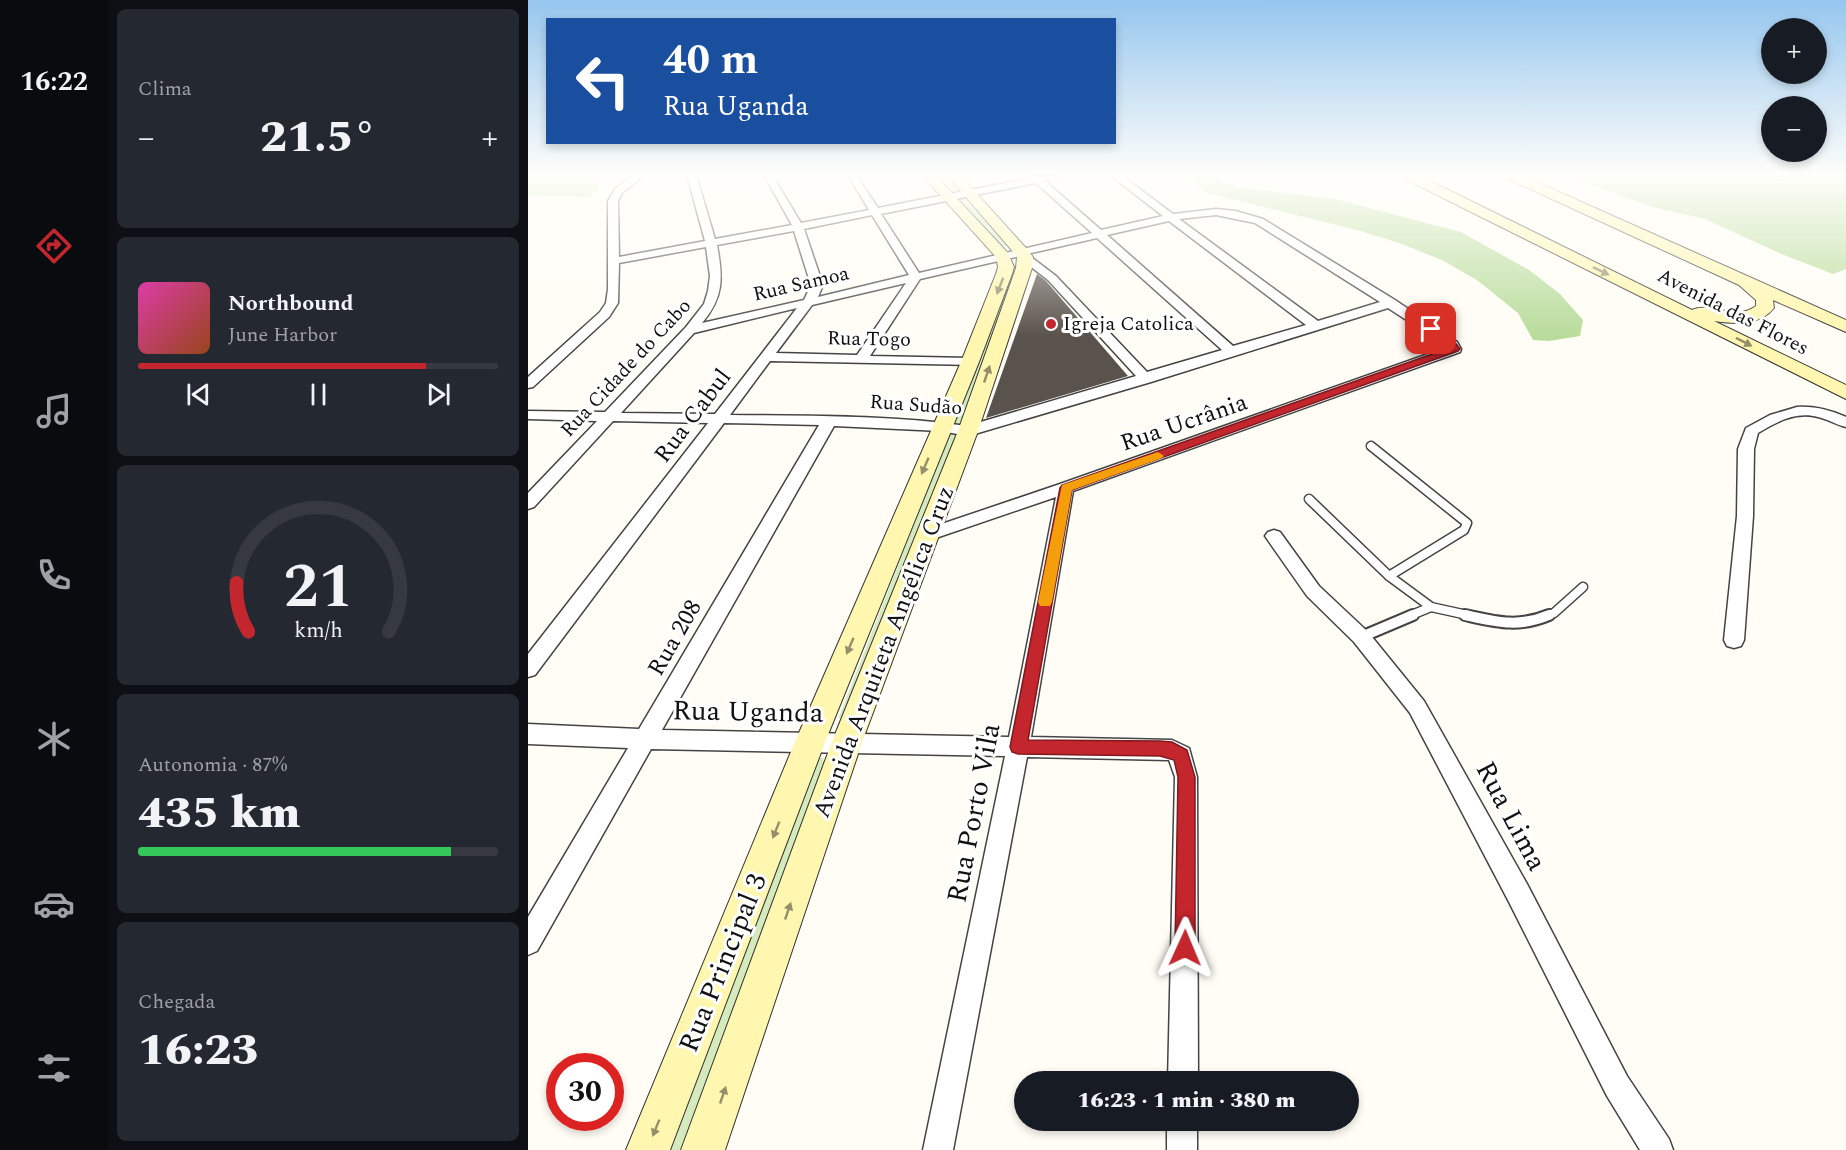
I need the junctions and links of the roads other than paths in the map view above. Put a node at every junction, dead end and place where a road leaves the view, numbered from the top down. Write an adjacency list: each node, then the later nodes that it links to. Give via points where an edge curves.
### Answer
1 (798, 228): 19 (street, via 817,285)
2 (613, 229): 16 (street)
3 (706, 229): 14 (street, Rua Cidade do Cabo)
4 (794, 229): 14 (street)
5 (886, 229): 17 (street)
6 (993, 229): 15 (street)
7 (1093, 229): 13 (street)
8 (1125, 229): 13 (street, Rua Samoa)
9 (1187, 229): 22 (street)
10 (1271, 229): 20 (street, Rua Samoa)
11 (1515, 229): 21 (street, Avenida das Flores, one-way to 21)
12 (1627, 229): 18 (street, Avenida das Flores)
13 (1100, 235): 15 (street, Rua Samoa); 26 (street)
14 (710, 244): 16 (street); 24 (street, Rua Cidade do Cabo, via 715,291)
15 (1017, 255): 17 (street, Rua Samoa); 29 (street, Avenida Arquiteta Angélica Cruz, one-way to 29, via 1006,267); 30 (street, via 1052,278); 38 (street, Avenida Arquiteta Angélica Cruz, one-way to 15, via 1024,268)
16 (614, 261): 31 (street, via 612,303)
17 (916, 277): 19 (street, Rua Samoa); 28 (street)
18 (1745, 283): 21 (street, via 1764,298 1765,308 1758,315 1737,318); 23 (street, Avenida das Flores)
19 (810, 300): 24 (street, Rua Samoa); 27 (street, Rua Cabul)
20 (1390, 303): 22 (street, Rua Sudão); 25 (street, Rua Samoa, via 1451,342)
21 (1672, 307): 32 (street, Avenida das Flores, one-way to 32)
22 (1316, 326): 26 (street, Rua Sudão)
23 (1846, 327)
24 (690, 330): 34 (street, Rua Cidade do Cabo)
25 (1455, 349): 40 (street, Rua Ucrânia)
26 (1232, 352): 30 (street, Rua Sudão)
27 (766, 357): 28 (street, Rua Togo); 35 (street, Rua Cabul)
28 (862, 358): 29 (street, Rua Togo)
29 (970, 362): 38 (street, Avenida Arquiteta Angélica Cruz)
30 (1146, 379): 38 (street, Rua Sudão)
31 (528, 384)
32 (1846, 393)
33 (528, 415): 34 (street, Rua Sudão)
34 (609, 416): 35 (street, Rua Sudão); 42 (street, Rua Cidade do Cabo)
35 (718, 419): 36 (street, Rua Sudão); 50 (street, Rua Cabul)
36 (829, 421): 38 (street, Rua Sudão); 52 (street, Rua 208)
37 (1846, 423): 49 (street, via 1820,412 1792,411 1751,431 1746,449 1745,516)
38 (955, 429): 43 (street, Avenida Arquiteta Angélica Cruz); 55 (street, Avenida Arquiteta Angélica Cruz, one-way to 55)
39 (1371, 446): 45 (lane, via 1467,524 1464,530)
40 (1066, 488): 43 (street, Rua Ucrânia); 54 (street, Rua Porto Vila)
41 (1309, 499): 45 (lane)
42 (528, 503)
43 (927, 535): 53 (street, Avenida Arquiteta Angélica Cruz)
44 (1274, 536): 48 (street, Rua Lima, via 1313,591)
45 (1389, 576): 47 (lane)
46 (1583, 587): 47 (lane, via 1554,613 1530,623 1501,623)
47 (1431, 607): 48 (lane)
48 (1361, 637): 63 (street, Rua Lima, via 1417,707 1617,1086)
49 (1734, 640)
50 (528, 669)
51 (528, 734): 52 (street, Rua Uganda)
52 (646, 739): 55 (street, Rua Uganda); 56 (street, Rua 208)
53 (847, 742): 54 (street, Rua Uganda); 55 (street, Rua Uganda); 60 (street, Avenida Arquiteta Angélica Cruz, one-way to 53)
54 (1018, 747): 57 (street, Rua Uganda, via 1160,749 1181,755 1186,777 1187,825); 61 (street, Rua Porto Vila)
55 (804, 759): 59 (street, Rua Principal 3, one-way to 59)
56 (528, 942)
57 (1183, 1071)
58 (1182, 1131): 62 (street)
59 (648, 1150)
60 (703, 1150)
61 (938, 1150)
62 (1182, 1150)
63 (1658, 1150)

